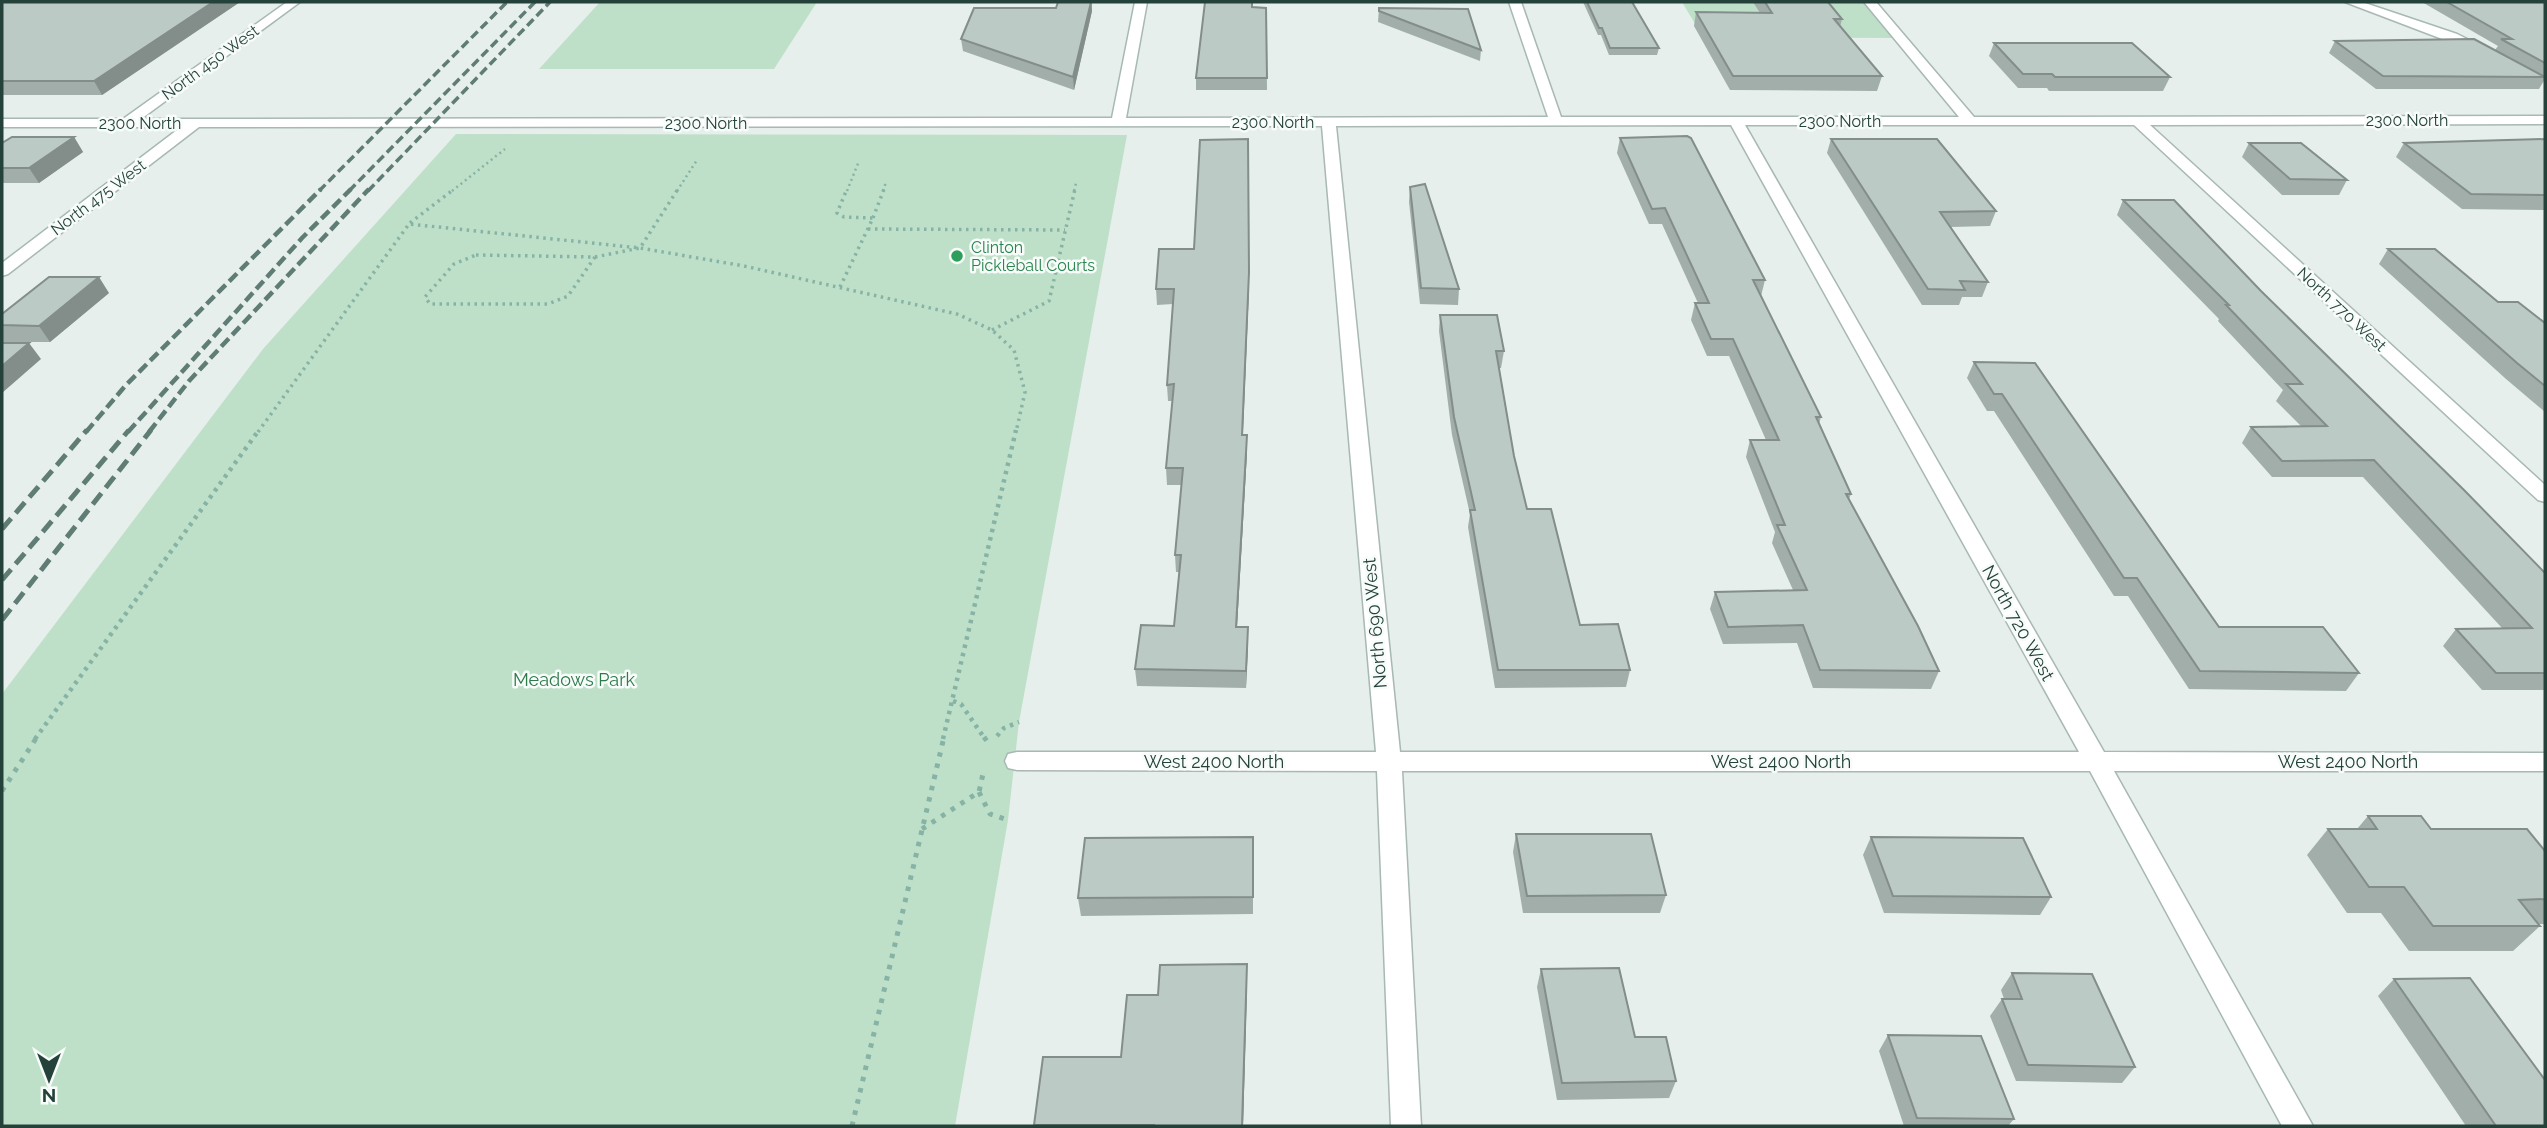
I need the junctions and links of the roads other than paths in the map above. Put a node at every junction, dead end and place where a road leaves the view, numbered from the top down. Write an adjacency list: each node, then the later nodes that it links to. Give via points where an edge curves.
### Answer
1 (294, 2): 15 (street, North 450 West)
2 (1141, 2): 12 (street)
3 (1515, 2): 7 (street)
4 (1870, 2): 9 (street)
5 (2351, 2): 6 (street)
6 (2497, 57)
7 (1556, 121): 8 (street, 2300 North); 13 (street, 2300 North)
8 (1735, 121): 9 (street, 2300 North); 21 (street, North 720 West)
9 (1970, 121): 10 (street, 2300 North)
10 (2138, 121): 11 (street, 2300 North); 18 (street, North 770 West)
11 (2544, 121)
12 (1118, 122): 13 (street, 2300 North); 16 (street, 2300 North)
13 (1329, 122): 20 (street, North 690 West)
14 (2, 123): 15 (street, 2300 North)
15 (126, 123): 16 (street, 2300 North)
16 (195, 123): 17 (street, North 475 West)
17 (2, 271)
18 (2545, 496)
19 (1017, 761): 20 (street, West 2400 North)
20 (1389, 762): 21 (street, West 2400 North); 23 (street, North 690 West)
21 (2097, 762): 22 (street, West 2400 North); 24 (street, North 720 West)
22 (2545, 762)
23 (1406, 1126)
24 (2298, 1126)

